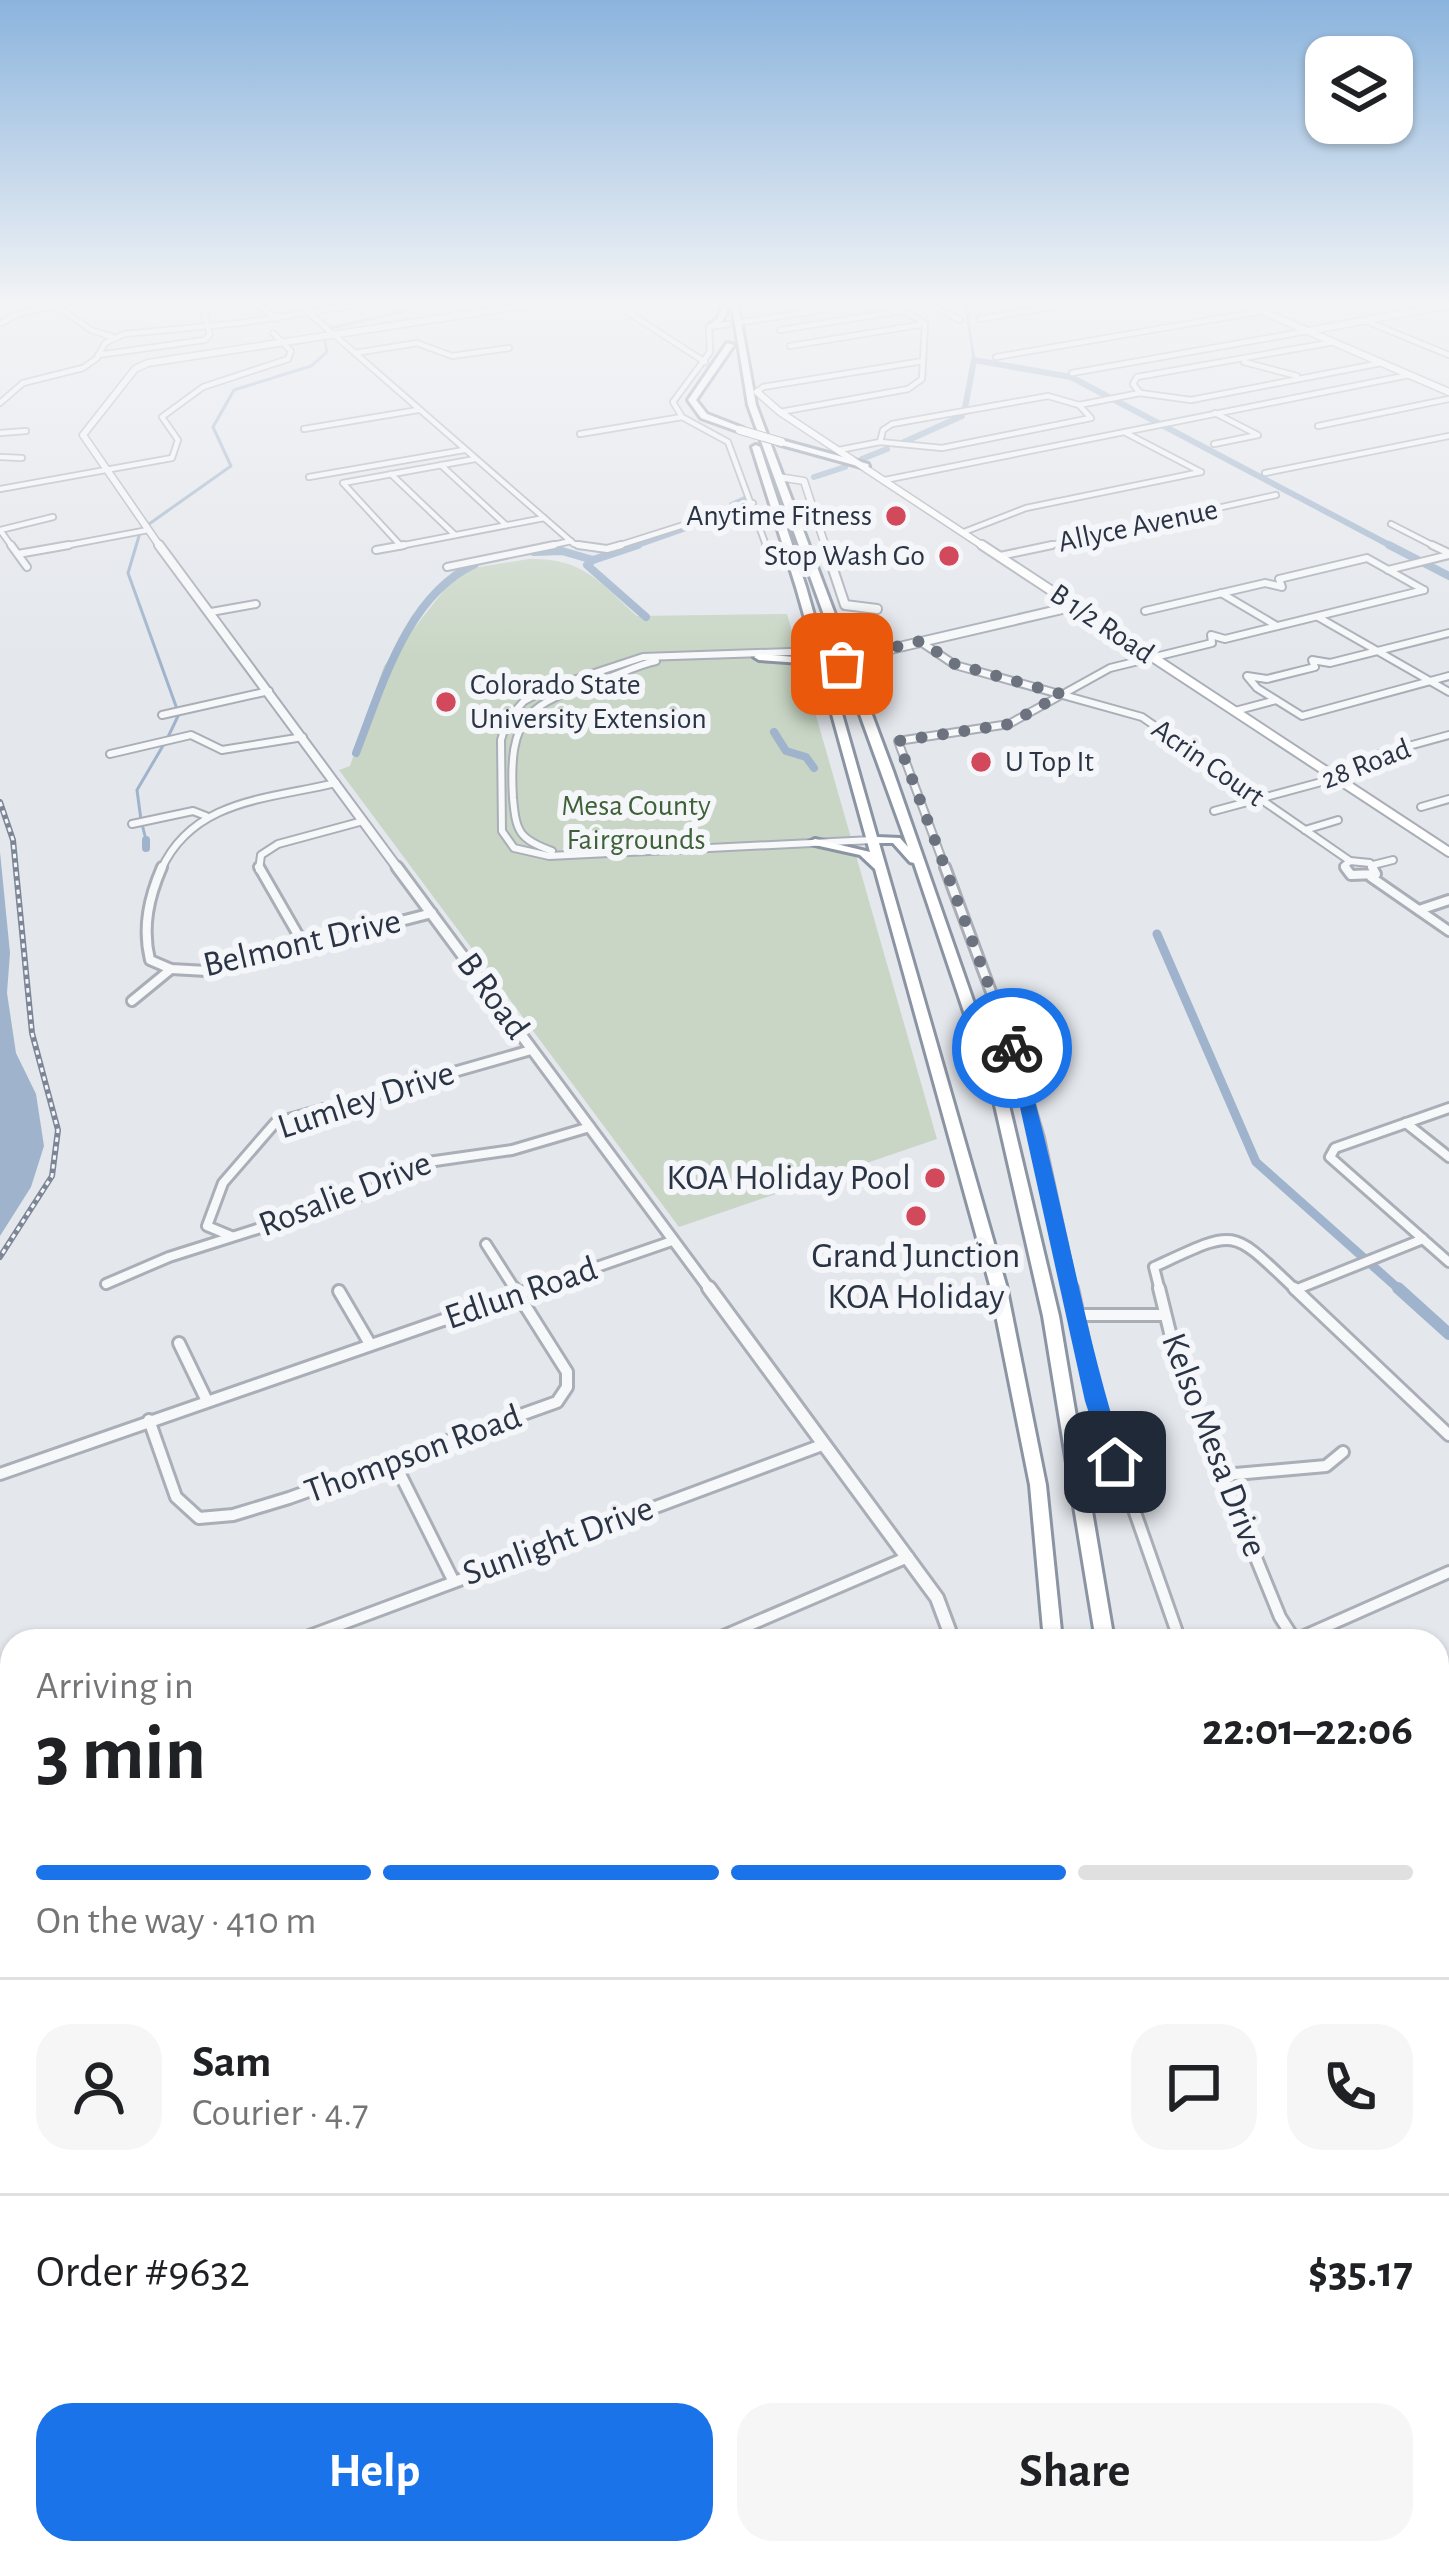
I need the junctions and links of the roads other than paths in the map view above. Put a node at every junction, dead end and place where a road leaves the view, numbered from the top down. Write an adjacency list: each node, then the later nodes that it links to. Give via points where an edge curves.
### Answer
1 (91, 420): 32 (street, B Road, via 87,442)
2 (164, 420): 32 (street, via 178,440 176,456)
3 (360, 420): 17 (street)
4 (429, 420): 25 (street)
5 (666, 420): 21 (street)
6 (687, 420): 40 (street, via 728,442)
7 (714, 420): 31 (highway, bridge)
8 (748, 420): 35 (highway)
9 (756, 420): 35 (highway)
10 (792, 420): 26 (main road, B 1/2 Road)
11 (916, 420): 23 (street, via 892,424)
12 (1083, 420): 23 (street, via 943,448)
13 (1180, 420): 19 (street)
14 (1229, 420): 24 (street, via 1258,435)
15 (1346, 420): 16 (street)
16 (1318, 426)
17 (304, 429)
18 (26, 430): 20 (street)
19 (1124, 432): 37 (street); 47 (street, via 1201,472 1027,508)
20 (0, 433)
21 (580, 434)
22 (1449, 436): 33 (street)
23 (880, 442): 26 (street)
24 (1214, 444)
25 (464, 450): 29 (street); 36 (street)
26 (839, 450): 31 (main road, B 1/2 Road)
27 (0, 457): 28 (street)
28 (22, 458)
29 (475, 459): 30 (street); 42 (street)
30 (441, 465): 34 (street); 44 (street)
31 (865, 466): 37 (main road, B 1/2 Road)
32 (106, 471): 38 (street); 46 (street, B Road)
33 (1265, 473)
34 (391, 474): 48 (street); 50 (street, via 343,483)
35 (770, 475): 59 (highway); 60 (highway); 64 (street, via 801,477 845,605)
36 (309, 477)
37 (885, 479): 47 (main road, B 1/2 Road)
38 (0, 489)
39 (1276, 496): 54 (street, Allyce Avenue)
40 (753, 503): 49 (street, via 607,549); 55 (street)
41 (53, 518): 45 (street)
42 (544, 518): 44 (street); 49 (street)
43 (1391, 524): 53 (street)
44 (506, 525): 48 (street)
45 (0, 530): 52 (street)
46 (148, 530): 52 (street); 66 (street, B Road)
47 (964, 532): 54 (main road, B 1/2 Road)
48 (455, 535): 50 (street)
49 (571, 542): 57 (street)
50 (401, 546): 51 (street)
51 (376, 550)
52 (18, 554): 56 (street)
53 (1449, 554): 58 (street)
54 (1000, 556): 63 (main road, B 1/2 Road)
55 (773, 562)
56 (27, 567)
57 (447, 568)
58 (1388, 570): 61 (street, via 1360,559 1279,579 1282,587); 67 (street, via 1424,590)
59 (801, 587): 76 (highway, via 810,642); 77 (highway)
60 (822, 593): 73 (highway, via 845,642); 75 (highway)
61 (1221, 593): 65 (street); 68 (street)
62 (256, 604): 66 (street)
63 (1076, 606): 72 (street); 78 (main road, B 1/2 Road)
64 (877, 608)
65 (1145, 611)
66 (211, 612): 82 (street, B Road)
67 (1318, 617): 68 (street); 74 (street)
68 (1277, 626): 78 (street, via 1211,635 1212,643)
69 (1429, 631): 71 (street)
70 (1449, 634): 71 (street)
71 (1438, 636): 74 (street)
72 (921, 641): 73 (street); 84 (street, Acrin Court, via 955,664)
73 (885, 650): 75 (street); 79 (highway)
74 (1378, 651): 81 (street); 85 (street, via 1312,660 1315,667 1268,679 1247,676)
75 (844, 653): 77 (street); 79 (highway)
76 (758, 654): 77 (street); 88 (highway, via 812,664); 107 (street, via 648,662 530,707 513,740 516,832 535,847); 107 (street, via 643,657 546,689 517,707 501,740 503,838 523,852)
77 (822, 654): 79 (highway); 88 (highway)
78 (1152, 657): 84 (street); 86 (main road, B 1/2 Road)
79 (852, 673): 113 (highway)
80 (1449, 676): 81 (street)
81 (1430, 682): 83 (street); 85 (street, via 1302,716)
82 (269, 691): 87 (street); 90 (street, B Road)
83 (1449, 692)
84 (1061, 694): 94 (street, Acrin Court, via 1142,717); 137 (street, via 1010,724 898,741 1015,1057)
85 (1276, 700): 86 (street)
86 (1235, 711): 92 (main road, B 1/2 Road)
87 (162, 715)
88 (839, 722): 99 (highway)
89 (1449, 735): 92 (street, 28 Road, via 1372,756)
90 (303, 737): 91 (street, via 222,750 191,735); 93 (street, B Road)
91 (110, 754)
92 (1336, 778): 94 (street, 28 Road); 106 (main road, B 1/2 Road)
93 (336, 783): 98 (street); 100 (street, B Road)
94 (1260, 799): 97 (street, 28 Road); 103 (street, Acrin Court)
95 (1449, 799): 96 (street)
96 (1421, 807)
97 (1214, 812)
98 (206, 816): 102 (street, via 193,811); 121 (street, via 149,891 145,948 150,960)
99 (866, 818): 104 (highway); 105 (highway, via 854,833)
100 (363, 820): 118 (street, B Road); 120 (street, via 261,855 259,870)
101 (1338, 820): 103 (street)
102 (132, 824)
103 (1305, 830): 109 (street, Acrin Court)
104 (872, 839): 105 (street); 111 (highway); 113 (highway, via 900,843)
105 (815, 842): 107 (street); 111 (highway, via 864,852)
106 (1449, 852)
107 (569, 854)
108 (1393, 860): 110 (street)
109 (1350, 861): 110 (street); 112 (street)
110 (1373, 865): 114 (street)
111 (882, 873): 155 (highway, via 998,1285 1038,1485)
112 (1348, 873): 114 (street); 115 (street)
113 (925, 877): 156 (highway, via 1017,1160)
114 (1371, 877): 117 (street)
115 (1331, 878)
116 (1449, 900): 117 (street)
117 (1419, 910): 119 (street)
118 (432, 913): 120 (street, Belmont Drive); 123 (street, B Road)
119 (1449, 931)
120 (304, 947): 121 (street, Belmont Drive, via 207,971)
121 (171, 969): 122 (street)
122 (132, 1001)
123 (531, 1050): 126 (street, B Road); 128 (street, Lumley Drive, via 275,1123 248,1146 208,1211 207,1226)
124 (1449, 1108): 125 (street)
125 (1406, 1123): 127 (street); 129 (street, via 1335,1148 1330,1157)
126 (590, 1127): 128 (street, Rosalie Drive, via 512,1150 421,1163 355,1198); 130 (street, B Road)
127 (1449, 1157)
128 (231, 1236): 133 (street, Rosalie Drive)
129 (1423, 1239): 132 (street); 134 (street)
130 (672, 1241): 136 (street, Edlun Road); 144 (street, B Road)
131 (486, 1244): 136 (street, Thompson Road)
132 (1449, 1262)
133 (106, 1284)
134 (1295, 1290): 138 (street, Kelso Mesa Drive, via 1235,1238 1218,1238 1158,1261); 143 (street)
135 (339, 1291): 140 (street)
136 (517, 1296): 140 (street, Edlun Road); 146 (street, Thompson Road, via 567,1372 556,1402)
137 (1076, 1315): 138 (street); 157 (street, via 1096,1401)
138 (1165, 1315): 148 (street, Kelso Mesa Drive, via 1178,1369)
139 (179, 1343): 141 (street)
140 (370, 1344): 141 (street, Edlun Road)
141 (207, 1401): 142 (street, Edlun Road)
142 (149, 1420): 146 (street, Thompson Road, via 176,1497 200,1518 233,1515); 147 (street, Edlun Road)
143 (1449, 1435)
144 (822, 1445): 149 (street, B Road); 151 (street, Sunlight Drive)
145 (1342, 1452): 148 (street, via 1326,1466)
146 (394, 1462): 151 (street)
147 (0, 1474)
148 (1223, 1475): 158 (street, Kelso Mesa Drive)
149 (908, 1557): 153 (street); 154 (street, B Road)
150 (1449, 1572): 159 (street)
151 (453, 1580): 152 (street, Sunlight Drive)
152 (327, 1629)
153 (740, 1629)
154 (949, 1629)
155 (1052, 1629)
156 (1105, 1629)
157 (1176, 1629)
158 (1287, 1629)
159 (1329, 1629)

